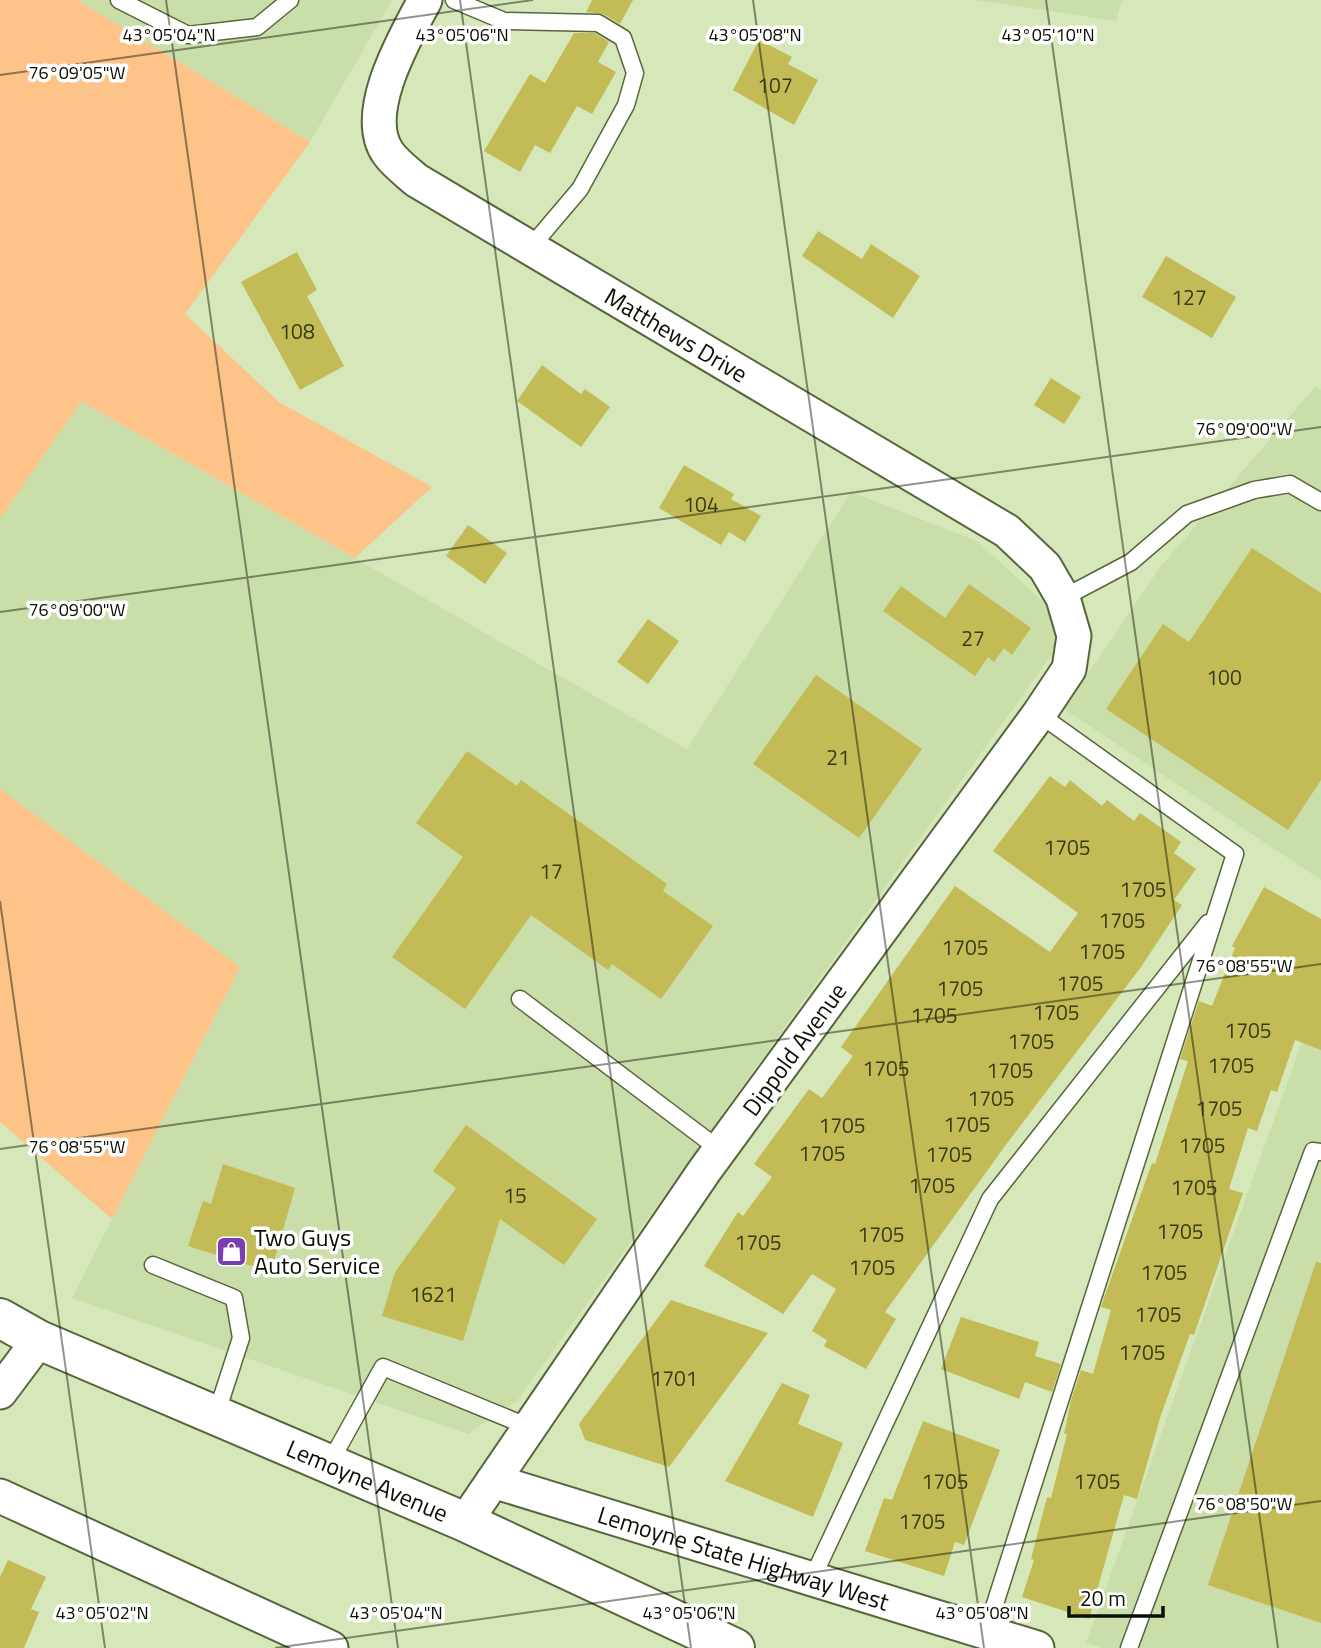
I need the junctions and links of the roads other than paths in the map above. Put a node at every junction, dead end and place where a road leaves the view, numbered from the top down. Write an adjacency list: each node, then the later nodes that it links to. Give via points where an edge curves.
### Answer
1 (119, 0): 2 (lane, via 188,35 257,27)
2 (290, 0)
3 (425, 0): 5 (street, Matthews Drive, via 392,62 379,122 387,152 416,180)
4 (454, 0): 5 (lane, via 504,21 598,23 623,38 635,73 626,105 580,189)
5 (530, 248): 7 (street, Matthews Drive, via 1007,531)
6 (1321, 502): 8 (lane, via 1290,484 1254,490 1187,514 1131,562)
7 (1045, 567): 8 (street, Dippold Avenue)
8 (1063, 598): 9 (street, Dippold Avenue, via 1074,636 1069,668)
9 (1039, 714): 10 (lane, via 1235,854); 12 (street, Dippold Avenue)
10 (1216, 913): 24 (lane, via 990,1199); 25 (lane)
11 (520, 999): 12 (lane)
12 (720, 1150): 19 (street, Dippold Avenue)
13 (1321, 1152): 30 (lane, via 1313,1151)
14 (153, 1265): 18 (lane, via 234,1298 241,1338)
15 (0, 1318): 16 (street, Lemoyne Avenue)
16 (40, 1340): 17 (street); 18 (street, Lemoyne Avenue)
17 (0, 1392)
18 (216, 1415): 20 (street, Lemoyne Avenue)
19 (529, 1427): 20 (lane, via 383,1367); 21 (street, Dippold Avenue)
20 (329, 1464): 23 (street, Lemoyne Avenue)
21 (493, 1481): 23 (street, Dippold Avenue); 24 (street, Lemoyne State Highway West)
22 (0, 1496): 26 (street)
23 (465, 1522): 28 (street, Lemoyne Avenue)
24 (813, 1579): 25 (street, Lemoyne State Highway West)
25 (986, 1632): 29 (street, Lemoyne State Highway West)
26 (285, 1638): 27 (street)
27 (331, 1648)
28 (735, 1648)
29 (1037, 1648)
30 (1129, 1648)

